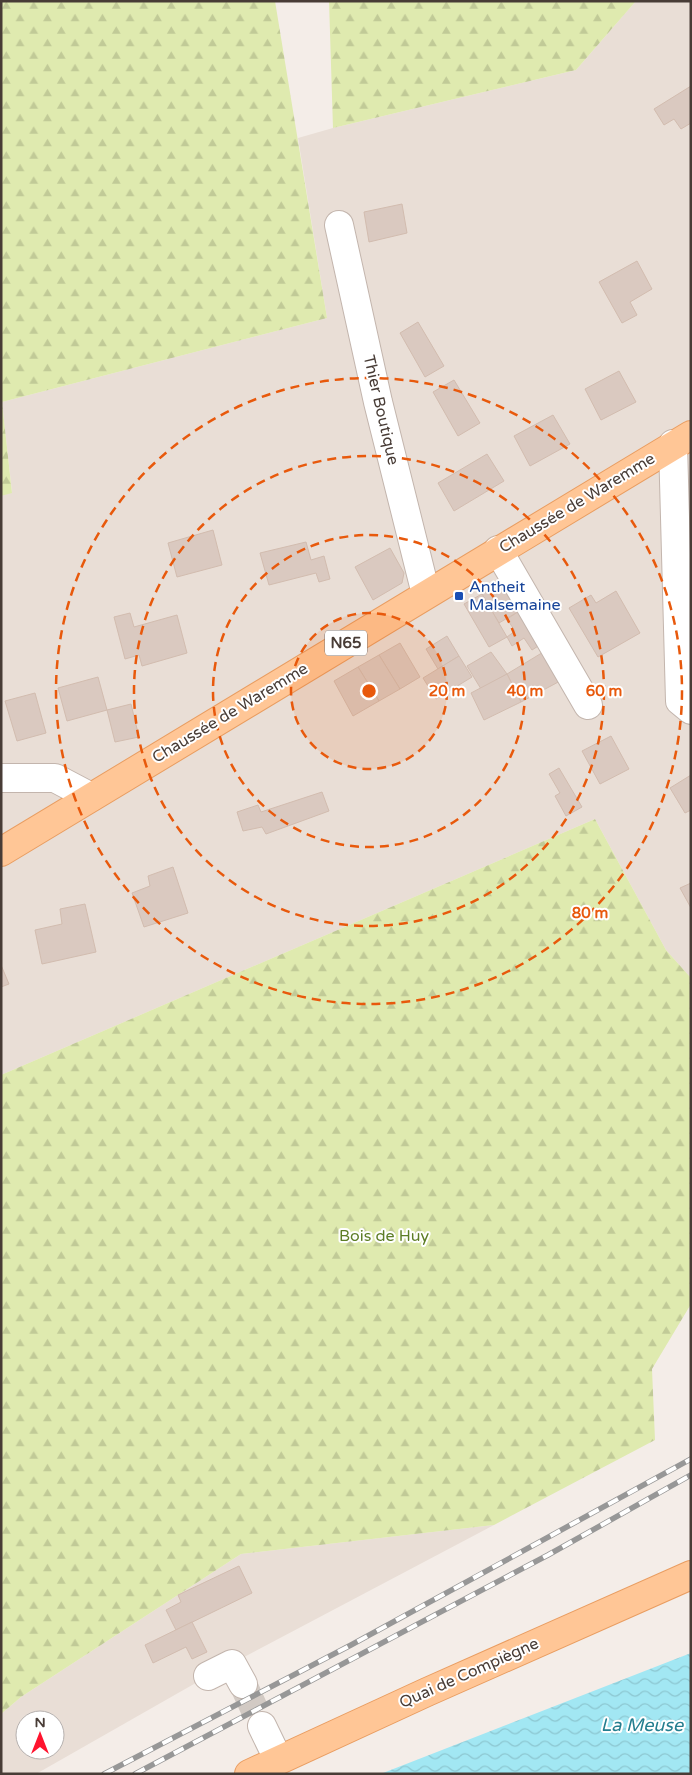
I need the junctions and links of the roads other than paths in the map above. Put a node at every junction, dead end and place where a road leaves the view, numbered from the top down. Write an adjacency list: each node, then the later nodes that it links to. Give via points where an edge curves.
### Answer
1 (339, 225): 4 (street, Thier Boutique, via 378,402)
2 (682, 440): 3 (main road, Chaussée de Waremme / N65); 6 (street, via 680,701)
3 (498, 550): 4 (main road, Chaussée de Waremme / N65); 5 (street)
4 (426, 594): 8 (main road, Chaussée de Waremme / N65)
5 (588, 705)
6 (691, 710)
7 (1, 778): 8 (street, via 55,778)
8 (91, 797): 9 (main road, Chaussée de Waremme / N65)
9 (1, 852)
10 (691, 1575): 14 (main road, Quai de Compiègne)
11 (208, 1676): 12 (street, via 232,1664)
12 (243, 1684)
13 (262, 1726): 14 (street)
14 (278, 1760): 15 (main road, Quai de Compiègne)
15 (249, 1774)

